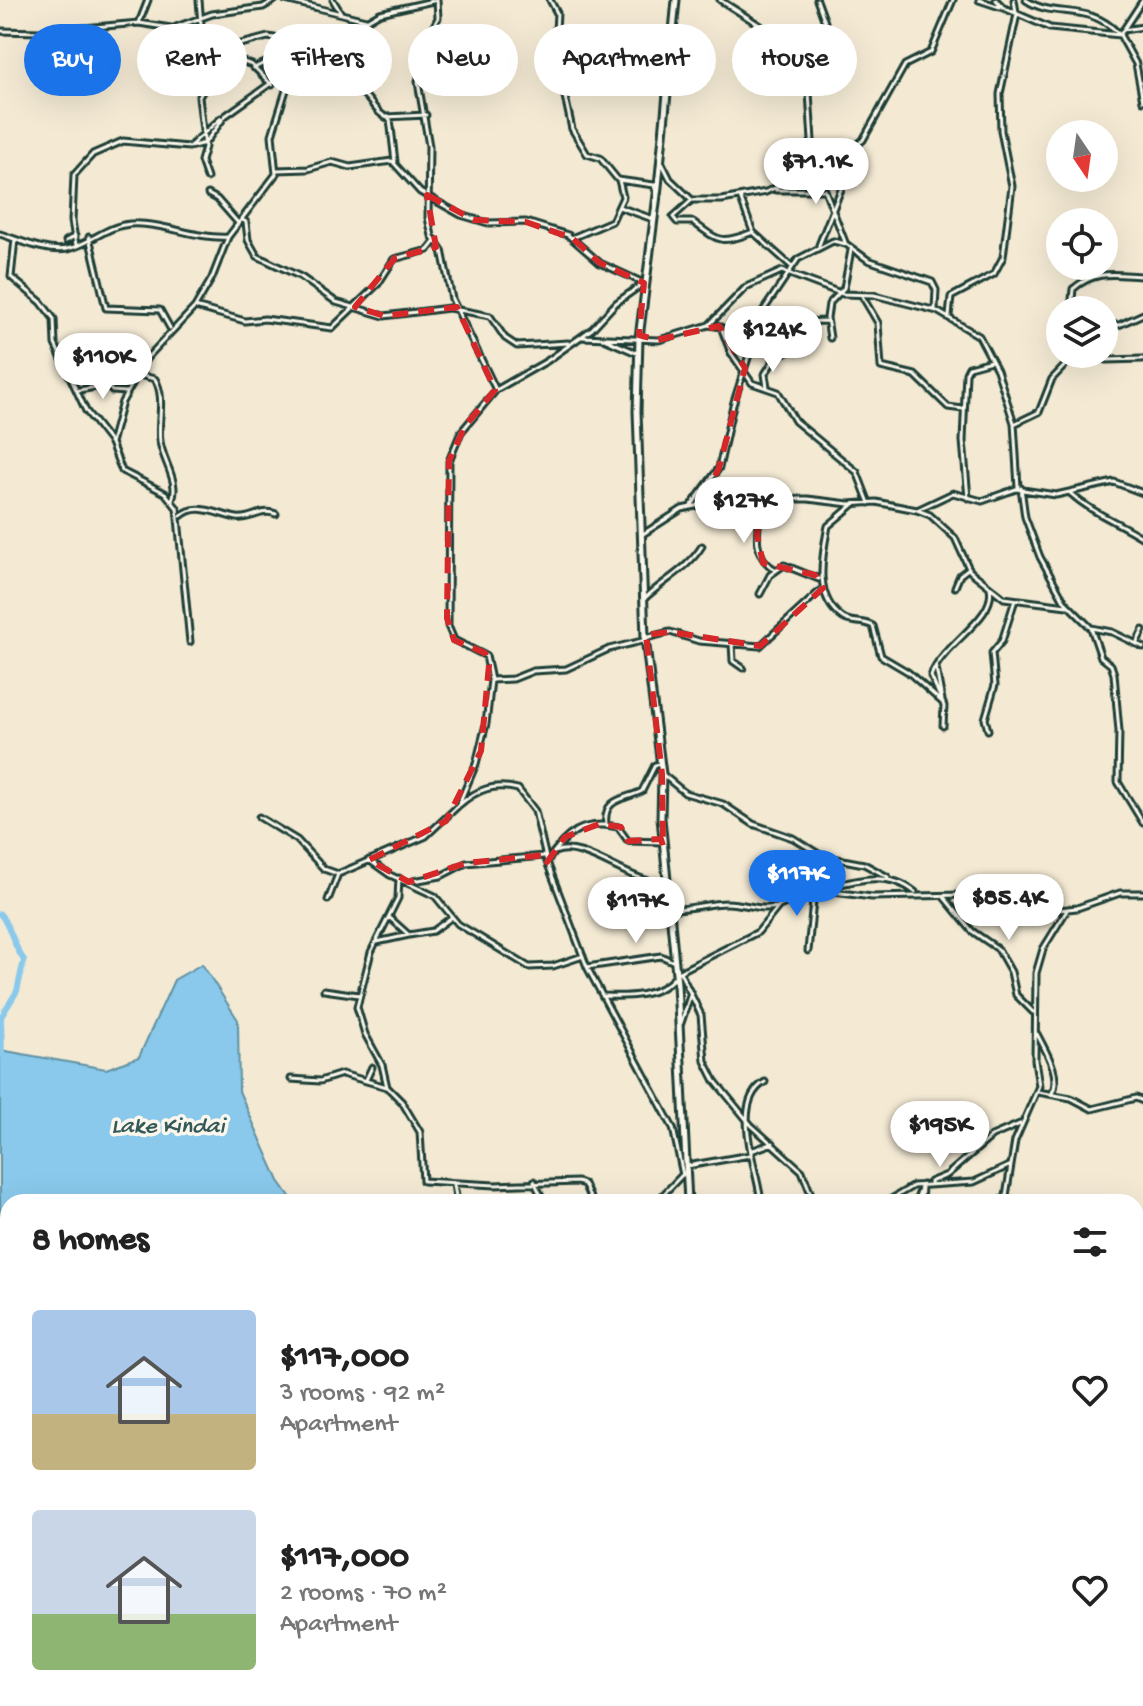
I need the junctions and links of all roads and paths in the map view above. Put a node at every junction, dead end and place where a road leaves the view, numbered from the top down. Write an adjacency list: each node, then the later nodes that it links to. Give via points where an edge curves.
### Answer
1 (148, 0): 22 (street)
2 (199, 0): 20 (street)
3 (275, 0): 20 (street, via 263,7)
4 (285, 0): 18 (street)
5 (333, 0): 18 (street)
6 (437, 0): 21 (street); 45 (street, via 438,18 427,39 418,82)
7 (550, 0): 56 (street, via 557,11 555,50 572,129 587,154 601,159)
8 (676, 0): 27 (street)
9 (720, 0): 28 (street)
10 (817, 0): 29 (street)
11 (953, 0): 50 (street, via 931,52 905,65)
12 (979, 0): 17 (street)
13 (996, 0): 17 (street)
14 (1014, 0): 19 (street)
15 (1026, 0): 33 (street, via 1089,15)
16 (1143, 0): 31 (street)
17 (1004, 8): 19 (street)
18 (341, 13): 21 (street)
19 (1016, 14): 33 (street, via 1050,28); 93 (street, via 1000,94 1012,186 1003,257 994,274 951,297)
20 (200, 18): 24 (street); 25 (street)
21 (366, 20): 26 (street)
22 (139, 23): 23 (street); 32 (street)
23 (146, 24)
24 (183, 24)
25 (201, 24)
26 (360, 24)
27 (673, 24)
28 (758, 24)
29 (824, 24)
30 (1143, 27): 31 (street)
31 (1122, 29): 33 (street)
32 (0, 31)
33 (1119, 35): 44 (street, via 1136,64)
34 (263, 64): 36 (street)
35 (247, 65): 36 (street)
36 (254, 68): 37 (street)
37 (263, 76)
38 (263, 91): 46 (street)
39 (200, 96): 48 (street)
40 (284, 96): 54 (street, via 272,135)
41 (364, 96): 47 (street)
42 (666, 96): 52 (street)
43 (811, 96): 57 (street, via 812,141)
44 (1143, 101)
45 (426, 115): 47 (street); 61 (street)
46 (225, 116): 48 (street); 49 (street)
47 (384, 117): 53 (street, via 390,120)
48 (203, 133): 49 (street); 51 (street)
49 (205, 143): 51 (street); 55 (street, via 201,161)
50 (858, 146): 57 (street); 65 (street)
51 (189, 147): 70 (street, via 123,141 93,154 74,175)
52 (660, 160): 58 (street); 63 (street, via 680,192)
53 (396, 165): 54 (street, via 384,160 354,166 332,162); 61 (street)
54 (277, 170): 67 (street)
55 (207, 178)
56 (619, 180): 58 (street); 64 (street, via 623,197)
57 (782, 185): 59 (street)
58 (655, 189): 66 (street)
59 (772, 190): 62 (street); 65 (street, via 824,190)
60 (208, 194): 67 (street)
61 (427, 195): 73 (street, via 474,220 526,222); 75 (street, via 428,222)
62 (740, 197): 63 (street); 68 (street)
63 (692, 200): 68 (street, via 679,208 674,221 692,222 721,241)
64 (618, 206): 66 (street); 73 (street, via 609,224)
65 (831, 208): 77 (street); 79 (street)
66 (653, 219): 84 (street)
67 (239, 221): 72 (street); 89 (street, via 247,224 257,256 301,277 330,299)
68 (753, 232): 81 (street)
69 (0, 234): 74 (street)
70 (75, 236): 76 (street); 78 (street)
71 (89, 237): 72 (street, via 133,224 197,237); 78 (street); 97 (street, via 106,308 160,310)
72 (228, 237): 88 (street)
73 (572, 238): 84 (street, via 600,263)
74 (15, 239): 78 (street, via 52,249); 108 (street, via 11,277 49,311 55,344)
75 (436, 240): 89 (street, via 428,250 394,259); 90 (street)
76 (66, 241)
77 (846, 244): 79 (street); 80 (street)
78 (76, 245)
79 (819, 245): 81 (street)
80 (851, 250): 85 (street); 91 (street, via 932,282)
81 (791, 266): 82 (street)
82 (787, 271): 85 (street); 96 (street, via 748,286); 109 (street, via 763,311)
83 (1143, 276): 87 (street, via 1114,272 1088,279 1073,289)
84 (645, 284): 98 (street); 100 (street)
85 (840, 293): 86 (street); 94 (street, via 829,304)
86 (857, 294): 91 (street); 116 (street, via 878,324 881,367 915,375 948,407)
87 (1072, 296)
88 (195, 307): 89 (street, via 245,321 331,329); 97 (street)
89 (355, 307): 90 (street, via 385,316)
90 (459, 310): 102 (street, via 490,316 517,346); 114 (street)
91 (935, 311): 93 (street)
92 (1143, 314): 95 (street)
93 (949, 316): 107 (street, via 979,336)
94 (827, 321): 101 (street); 112 (street, via 797,322 789,351 777,355 765,374)
95 (1118, 323)
96 (709, 325): 100 (street, via 659,340); 109 (street, via 724,329 731,353)
97 (171, 329): 104 (street)
98 (579, 337): 99 (street); 102 (street)
99 (600, 337): 100 (street); 103 (street)
100 (639, 338): 103 (street)
101 (830, 338)
102 (568, 343): 114 (street)
103 (639, 354): 131 (street)
104 (146, 359): 108 (street); 111 (street)
105 (1143, 359): 106 (street)
106 (1118, 360)
107 (991, 361): 116 (street, via 967,370); 117 (street)
108 (66, 364): 113 (street)
109 (745, 368): 112 (street, via 753,384); 127 (street, via 718,472)
110 (1063, 368): 117 (street, via 1052,379 1039,412)
111 (139, 375): 115 (street); 124 (street, via 158,385 160,444 174,483)
112 (767, 387): 125 (street, via 780,395 795,421 857,472)
113 (79, 390): 115 (street, via 107,385); 118 (street, via 86,411)
114 (496, 390): 152 (street, via 461,432 448,476 448,626 454,640 486,656)
115 (129, 393): 118 (street)
116 (963, 409): 122 (street)
117 (1014, 423): 119 (street)
118 (111, 443): 124 (street, via 126,475)
119 (1020, 488): 120 (street); 122 (street, via 991,499); 143 (street, via 1040,557)
120 (1070, 493): 121 (street, via 1114,482); 132 (street)
121 (1143, 493)
122 (968, 498): 128 (street, via 950,494)
123 (762, 499): 126 (street); 127 (street); 135 (street, via 759,552)
124 (172, 500): 130 (street)
125 (869, 503): 126 (street); 128 (street)
126 (854, 504): 136 (street, via 828,526)
127 (691, 506): 131 (street, via 664,517)
128 (917, 510): 134 (street, via 955,538)
129 (276, 514): 130 (street, via 267,511 241,518 198,508)
130 (179, 519): 147 (street)
131 (640, 536): 141 (street)
132 (1143, 538)
133 (702, 546): 141 (street, via 684,569)
134 (969, 568): 137 (street); 139 (street)
135 (776, 570): 136 (street, via 785,565 815,575); 140 (street)
136 (820, 582): 138 (street)
137 (955, 587)
138 (823, 588): 148 (street, via 762,646); 153 (street, via 824,597 841,616 873,626 881,656)
139 (990, 588): 142 (street); 153 (street, via 992,600 985,614 935,665)
140 (760, 594)
141 (644, 599): 146 (street)
142 (1015, 600): 143 (street); 155 (street, via 1002,641 992,653 995,680 985,719)
143 (1070, 606): 144 (street)
144 (1091, 628): 149 (street); 160 (street, via 1100,656 1114,674 1118,782)
145 (1143, 630): 149 (street)
146 (646, 639): 148 (street, via 670,632); 152 (street, via 566,669); 156 (street)
147 (190, 642)
148 (732, 644): 151 (street, via 733,661)
149 (1136, 644): 150 (street)
150 (1143, 647)
151 (743, 668)
152 (491, 680): 158 (street, via 481,751)
153 (942, 702): 154 (street)
154 (943, 726)
155 (988, 730)
156 (661, 764): 157 (street); 161 (street, via 655,765 642,791 609,804)
157 (662, 774): 162 (street); 169 (street, via 685,793 730,808 822,856 864,864)
158 (458, 806): 164 (street, via 483,789 518,789 535,811); 165 (street, via 426,836)
159 (259, 817): 167 (street, via 297,840 324,869)
160 (1143, 823)
161 (606, 824): 162 (street, via 620,828 628,841 657,839); 163 (street, via 573,832)
162 (663, 846): 171 (street)
163 (553, 853): 166 (street); 171 (street, via 573,850 651,885)
164 (546, 857): 166 (street); 170 (street, via 466,863 441,876)
165 (369, 860): 167 (street); 168 (street)
166 (547, 862): 185 (street)
167 (338, 874): 176 (street)
168 (399, 878): 170 (street); 180 (street)
169 (893, 879): 172 (street); 174 (street)
170 (409, 882): 181 (street, via 435,896)
171 (669, 883): 178 (street)
172 (816, 890): 174 (street, via 872,897); 177 (street); 184 (street)
173 (1143, 893): 179 (street, via 1120,893)
174 (918, 894): 175 (street)
175 (943, 896): 179 (street, via 962,895 991,907); 193 (street, via 972,931 998,949 1016,994)
176 (328, 900)
177 (779, 906): 178 (street, via 722,903); 188 (street, via 758,932)
178 (670, 909): 186 (street)
179 (1067, 910): 193 (street, via 1041,955)
180 (389, 917): 182 (street); 183 (street)
181 (452, 917): 182 (street, via 433,931); 185 (street, via 529,967)
182 (409, 935): 183 (street)
183 (377, 942): 191 (street)
184 (808, 951)
185 (583, 956): 187 (street)
186 (674, 962): 187 (street, via 661,956); 188 (street)
187 (587, 967): 192 (street)
188 (677, 974): 190 (street); 192 (street, via 659,990); 194 (street)
189 (324, 990): 191 (street)
190 (691, 993): 194 (street); 204 (street, via 704,1025 706,1065)
191 (359, 995): 200 (street, via 358,1015)
192 (604, 996): 209 (street, via 673,1128)
193 (1035, 1015): 195 (street)
194 (678, 1030): 209 (street)
195 (1036, 1031): 201 (street); 202 (street, via 1054,1074)
196 (372, 1067): 198 (street)
197 (291, 1079): 198 (street, via 320,1081 342,1074)
198 (366, 1080): 200 (street)
199 (765, 1082): 204 (street, via 749,1100)
200 (387, 1087): 212 (street, via 420,1132 423,1181)
201 (1038, 1092): 202 (street); 205 (street)
202 (1052, 1093): 203 (street, via 1092,1109 1136,1098)
203 (1143, 1101)
204 (749, 1122): 206 (street); 207 (street)
205 (1021, 1123): 208 (street); 211 (street, via 992,1136 947,1175)
206 (773, 1143): 207 (street); 219 (street, via 802,1171)
207 (750, 1154): 209 (street); 218 (street)
208 (1013, 1162): 211 (street, via 984,1180); 222 (street)
209 (685, 1171): 216 (street); 217 (street)
210 (534, 1181): 212 (street); 214 (street); 215 (street, via 581,1182)
211 (923, 1184): 220 (street); 221 (street)
212 (454, 1185): 213 (street)
213 (456, 1194)
214 (540, 1194)
215 (588, 1194)
216 (663, 1194)
217 (687, 1194)
218 (759, 1194)
219 (811, 1194)
220 (902, 1194)
221 (920, 1194)
222 (1005, 1194)

